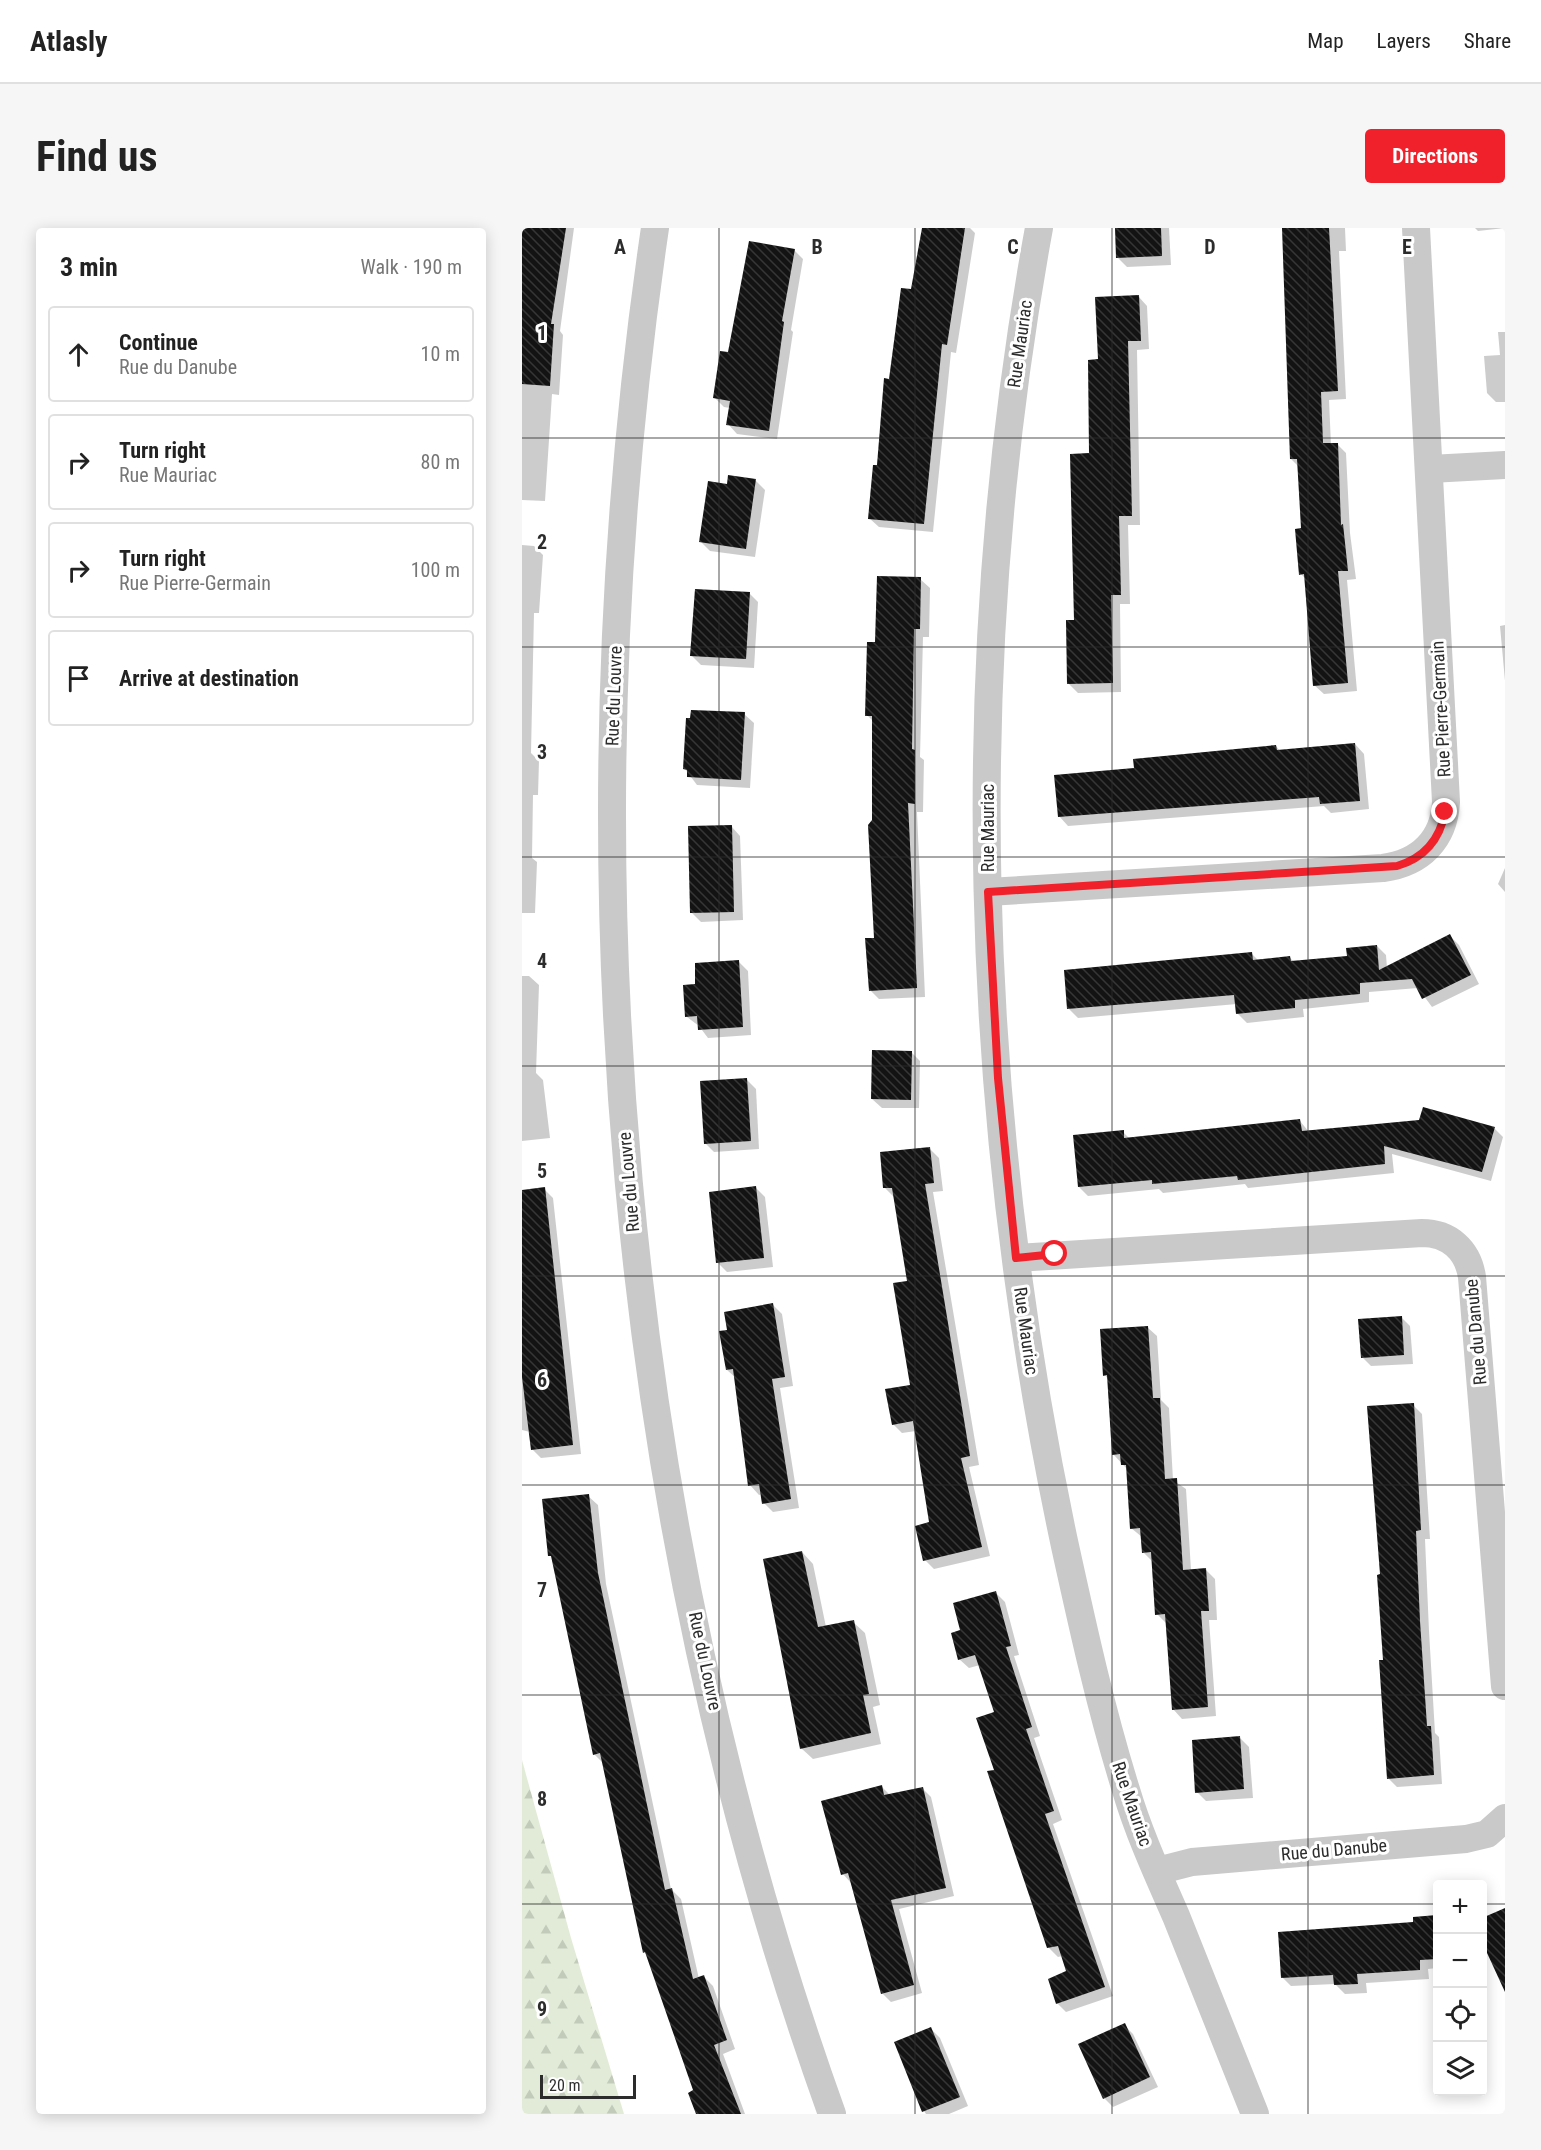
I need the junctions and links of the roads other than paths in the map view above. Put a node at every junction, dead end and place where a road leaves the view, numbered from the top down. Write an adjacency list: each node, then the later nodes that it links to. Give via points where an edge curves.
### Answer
1 (655, 228): 11 (street, Rue du Louvre, via 625,483 612,749 615,957 631,1203 661,1435 706,1670 754,1867)
2 (1039, 228): 6 (street, Rue Mauriac, via 1013,394 997,556 986,822)
3 (1416, 228): 5 (street, Rue Pierre-Germain)
4 (1505, 465): 5 (street)
5 (1430, 469): 6 (street, Rue Pierre-Germain, via 1446,802 1443,823 1426,851 1408,863 1383,868)
6 (988, 892): 7 (street, Rue Mauriac, via 998,1078)
7 (1016, 1258): 8 (street, Rue du Danube, via 1422,1233 1440,1235 1456,1244 1467,1259 1472,1277); 10 (street, Rue Mauriac, via 1041,1427 1085,1633 1127,1794)
8 (1505, 1686)
9 (1505, 1818): 10 (street, Rue du Danube, via 1478,1838 1192,1862)
10 (1157, 1871): 12 (street, Rue Mauriac)
11 (832, 2114)
12 (1255, 2114)

